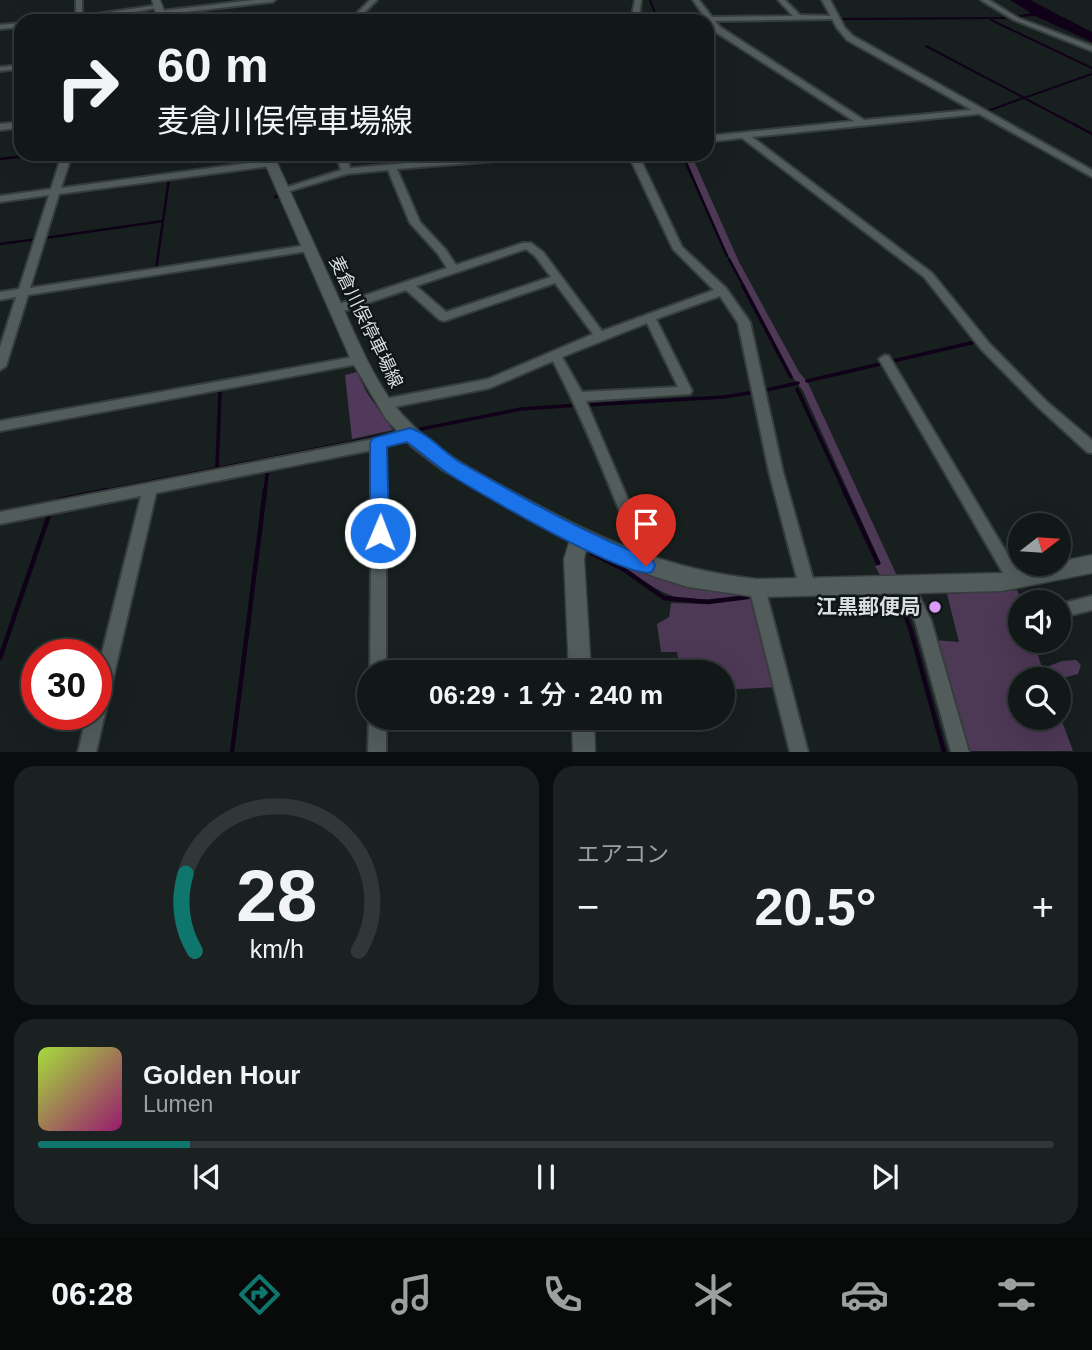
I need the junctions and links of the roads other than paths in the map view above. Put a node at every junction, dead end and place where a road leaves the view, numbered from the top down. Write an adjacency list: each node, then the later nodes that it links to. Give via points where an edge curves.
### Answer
1 (272, 0): 6 (street)
2 (374, 0): 9 (street)
3 (781, 0): 10 (street)
4 (826, 0): 11 (street)
5 (984, 0): 15 (street, via 1016,19)
6 (259, 1): 7 (street)
7 (159, 10): 8 (street)
8 (127, 14)
9 (360, 14)
10 (799, 18): 11 (street); 12 (street)
11 (835, 19): 13 (street); 16 (street, via 850,38)
12 (714, 20)
13 (714, 20)
14 (714, 26): 17 (street)
15 (1092, 49)
16 (978, 111): 17 (street); 28 (street)
17 (862, 122): 18 (street)
18 (744, 135): 19 (street); 51 (street, via 928,275 985,346)
19 (714, 138)
20 (65, 161): 30 (street)
21 (256, 161): 30 (street)
22 (270, 161): 29 (main road, 麦倉川俣停車場線)
23 (343, 161): 27 (street)
24 (456, 161): 26 (street)
25 (636, 161): 36 (street, via 678,249)
26 (392, 168): 27 (street); 33 (street, via 415,223)
27 (346, 172): 29 (street)
28 (1092, 174)
29 (283, 190): 32 (main road, 麦倉川俣停車場線)
30 (56, 192): 31 (street); 37 (street)
31 (0, 199)
32 (309, 248): 37 (street); 39 (main road, 麦倉川俣停車場線)
33 (453, 269): 34 (street, via 527,245); 35 (street)
34 (557, 279): 35 (street, via 444,317); 41 (street)
35 (408, 285): 39 (street)
36 (722, 291): 40 (street); 59 (street, via 747,330 776,472)
37 (24, 293): 38 (street); 45 (street)
38 (0, 296)
39 (337, 309): 44 (main road, 麦倉川俣停車場線)
40 (650, 318): 41 (street); 46 (street, via 686,391)
41 (600, 336): 42 (street)
42 (556, 356): 46 (street); 47 (street, via 490,383)
43 (885, 359): 57 (street)
44 (359, 360): 47 (main road, 麦倉川俣停車場線); 48 (street)
45 (0, 366)
46 (579, 397): 56 (street)
47 (384, 404): 49 (main road, 麦倉川俣停車場線)
48 (0, 426)
49 (410, 434): 50 (street); 54 (main road, 麦倉川俣停車場線, via 453,467)
50 (379, 443): 52 (street); 64 (street)
51 (1092, 448)
52 (150, 489): 53 (street); 63 (street)
53 (0, 518)
54 (580, 538): 56 (main road, 麦倉川俣停車場線); 65 (main road, via 575,559)
55 (1092, 565): 57 (main road, 麦倉川俣停車場線)
56 (646, 566): 60 (main road, 麦倉川俣停車場線, via 699,582)
57 (1014, 580): 58 (main road, 麦倉川俣停車場線)
58 (906, 585): 59 (main road, 麦倉川俣停車場線); 73 (street, via 923,620)
59 (807, 586): 60 (main road, 麦倉川俣停車場線)
60 (757, 588): 72 (street)
61 (1092, 603): 62 (street)
62 (1071, 608)
63 (112, 647)
64 (378, 660)
65 (579, 660)
66 (92, 730): 69 (street)
67 (377, 730): 70 (street)
68 (583, 730): 71 (main road)
69 (87, 751)
70 (377, 751)
71 (584, 751)
72 (799, 751)
73 (960, 751)

